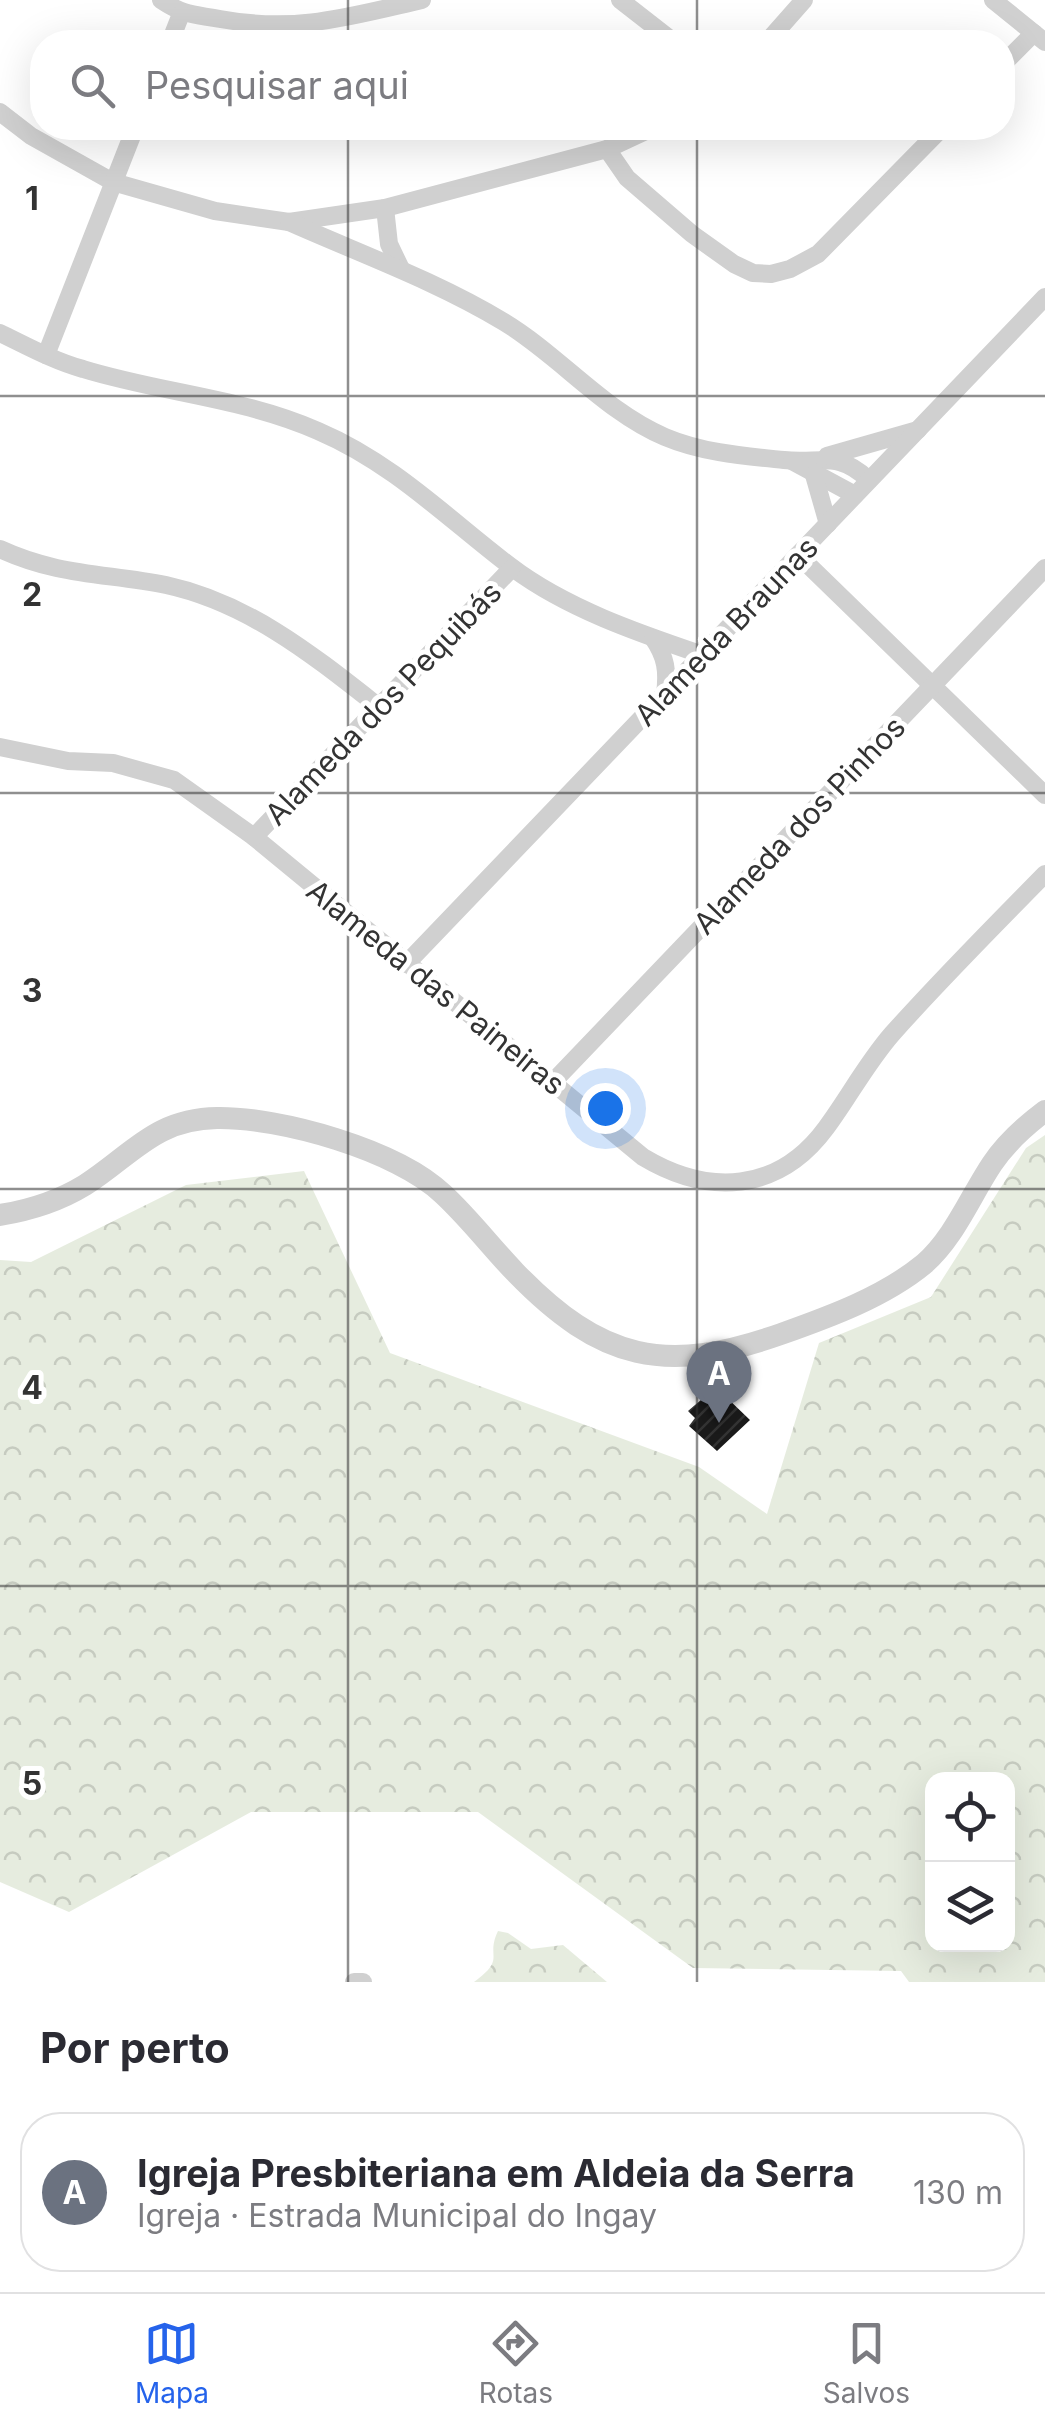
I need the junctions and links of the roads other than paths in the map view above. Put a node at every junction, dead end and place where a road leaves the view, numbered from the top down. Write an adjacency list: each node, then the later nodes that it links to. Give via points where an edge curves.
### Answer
1 (161, 0): 6 (street)
2 (422, 0): 6 (street, via 276,27)
3 (620, 0): 8 (street)
4 (804, 0): 9 (street)
5 (993, 0): 10 (street)
6 (181, 14): 7 (street)
7 (175, 30)
8 (659, 30)
9 (778, 30)
10 (1039, 37): 11 (street)
11 (1015, 55)
12 (0, 112): 13 (street)
13 (30, 134)
14 (39, 140): 19 (street)
15 (130, 140): 19 (street)
16 (627, 140): 18 (street)
17 (930, 140): 18 (street, via 818,254 770,274 734,264 692,234 628,178)
18 (607, 150): 20 (street)
19 (113, 182): 22 (street, via 215,211); 27 (street)
20 (385, 208): 21 (street); 24 (street, via 388,244)
21 (351, 214): 22 (street); 23 (street, via 348,232)
22 (289, 222): 23 (street)
23 (360, 253): 24 (street)
24 (401, 270): 29 (street, via 505,322 664,437 732,455)
25 (1045, 297): 28 (street, Alameda Braunas)
26 (0, 333): 27 (street)
27 (46, 355): 35 (street, via 316,430 394,473)
28 (918, 430): 29 (street); 30 (street, Alameda Braunas)
29 (818, 466): 30 (street, via 848,464); 31 (street); 32 (street)
30 (869, 480): 31 (street, Alameda Braunas)
31 (855, 495): 32 (street, Alameda Braunas)
32 (828, 524): 34 (street, Alameda Braunas)
33 (0, 549): 41 (street, via 67,572 166,586 226,604 296,642)
34 (798, 555): 38 (street, Alameda Braunas); 39 (street)
35 (512, 568): 37 (street); 41 (street, Alameda dos Pequibás)
36 (1045, 568): 39 (street, Alameda dos Pinhos)
37 (653, 638): 38 (street); 40 (street, via 664,654)
38 (703, 654): 40 (street, Alameda Braunas)
39 (933, 685): 43 (street); 47 (street, Alameda dos Pinhos)
40 (664, 694): 46 (street, Alameda Braunas)
41 (378, 708): 44 (street, Alameda dos Pequibás)
42 (0, 746): 44 (street, Alameda das Paineiras, via 174,780)
43 (1045, 795)
44 (254, 837): 46 (street, Alameda das Paineiras)
45 (1045, 874): 47 (street, Alameda das Paineiras, via 922,1000 871,1058 825,1129 782,1168 735,1184 685,1178 643,1157)
46 (406, 964): 47 (street, Alameda das Paineiras)
47 (552, 1083)
48 (1045, 1110): 49 (street, via 994,1162 923,1265 809,1324 689,1357 637,1353 578,1327 546,1303 442,1192 410,1170 336,1138 238,1120 180,1121 56,1201)
49 (0, 1214)
50 (354, 1982): 51 (street)
51 (363, 1982)

